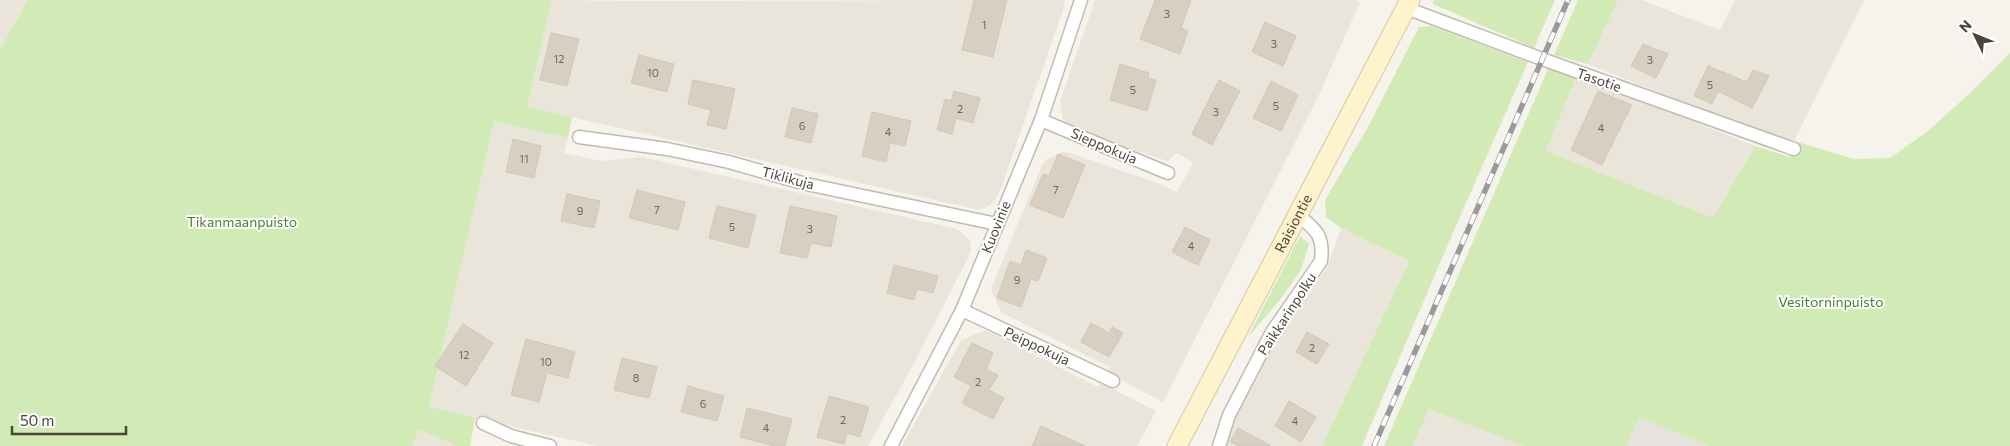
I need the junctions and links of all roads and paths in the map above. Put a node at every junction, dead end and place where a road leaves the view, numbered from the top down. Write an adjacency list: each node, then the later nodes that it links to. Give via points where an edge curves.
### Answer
1 (1081, 0): 3 (street, Kuovinie)
2 (1408, 4): 5 (street, Tasotie, via 1542,59); 7 (main road, Raisiontie)
3 (1040, 120): 6 (street, Sieppokuja); 8 (street, Kuovinie)
4 (579, 137): 8 (street, Tiklikuja, via 720,160 806,184)
5 (1794, 149)
6 (1168, 173)
7 (1298, 215): 14 (main road, Raisiontie); 15 (street, Paikkarinpolku, via 1321,236 1321,261 1272,332 1229,415)
8 (997, 224): 9 (street, Kuovinie)
9 (962, 310): 10 (street, Peippokuja); 13 (street, Kuovinie)
10 (1113, 381)
11 (482, 423): 12 (street, via 511,436)
12 (550, 446)
13 (891, 446)
14 (1177, 446)
15 (1219, 446)

